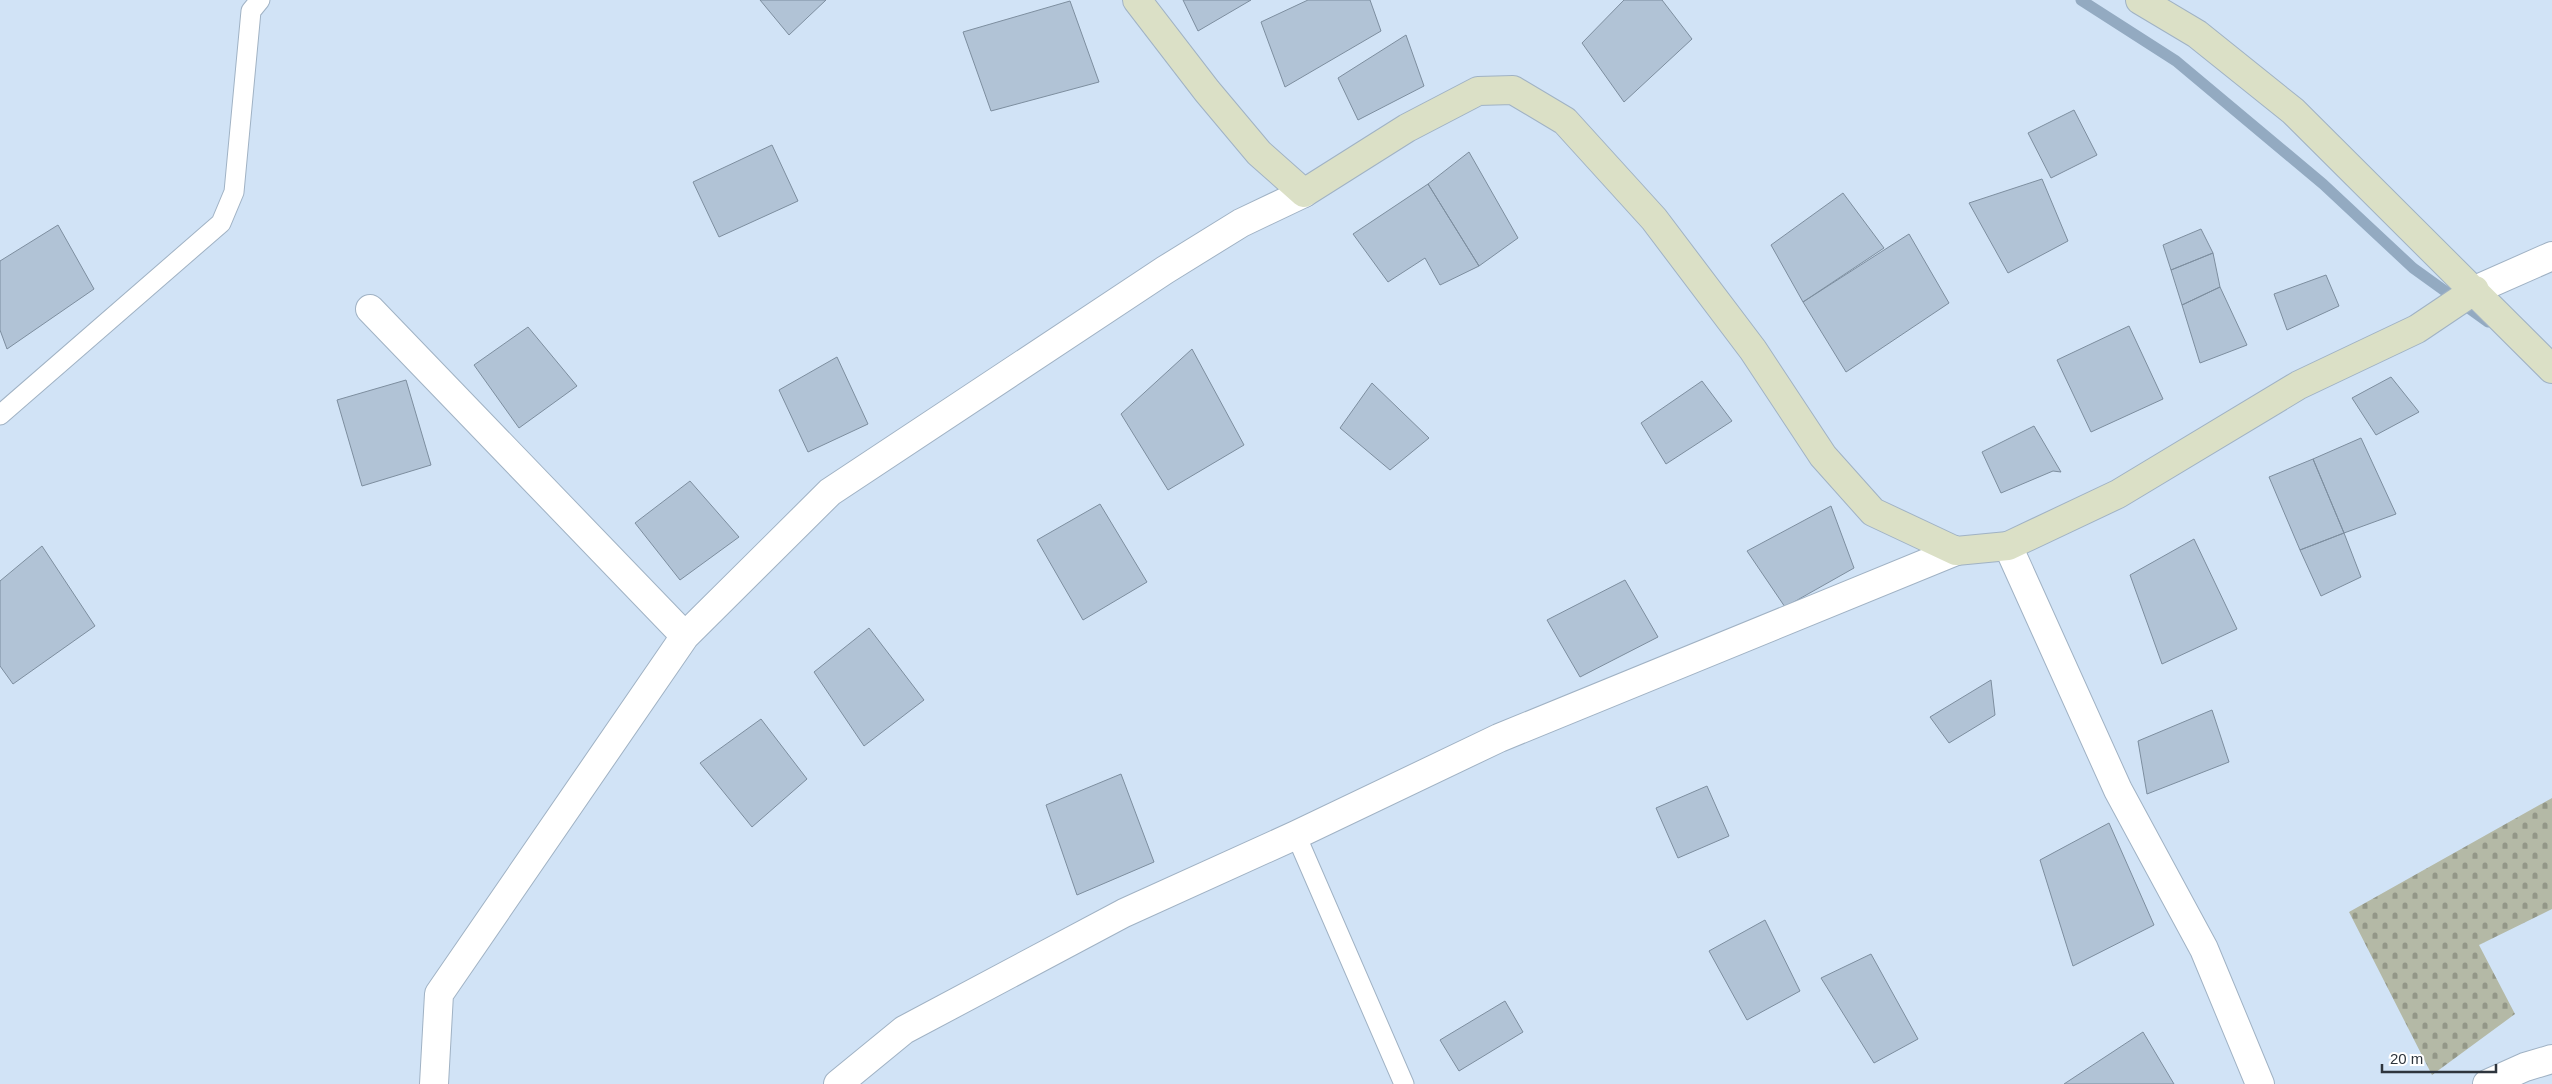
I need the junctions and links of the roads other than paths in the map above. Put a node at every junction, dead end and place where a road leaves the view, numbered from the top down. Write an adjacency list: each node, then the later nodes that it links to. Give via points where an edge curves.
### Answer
1 (260, 0): 9 (lane, via 251,11 234,192 221,223)
2 (1137, 0): 4 (street, via 1207,92 1259,153)
3 (2140, 0): 6 (street, via 2197,34 2293,111)
4 (1304, 193): 11 (street, via 1407,128 1478,91 1513,90 1565,121 1654,219 1753,350 1823,456 1873,512); 12 (street, via 1241,223 1165,270 830,492)
5 (2552, 256): 6 (street)
6 (2470, 293): 8 (street); 10 (street, via 2417,329 2298,385 2118,494)
7 (370, 309): 12 (street)
8 (2552, 369)
9 (0, 414)
10 (2008, 546): 11 (street); 18 (street, via 2118,790 2204,949)
11 (1956, 551): 13 (street, via 1499,738)
12 (685, 636): 15 (street, via 439,994)
13 (1296, 835): 16 (street, via 1124,913 904,1030); 17 (lane)
14 (2552, 1059): 19 (street)
15 (434, 1084)
16 (838, 1084)
17 (1404, 1084)
18 (2260, 1084)
19 (2487, 1084)

